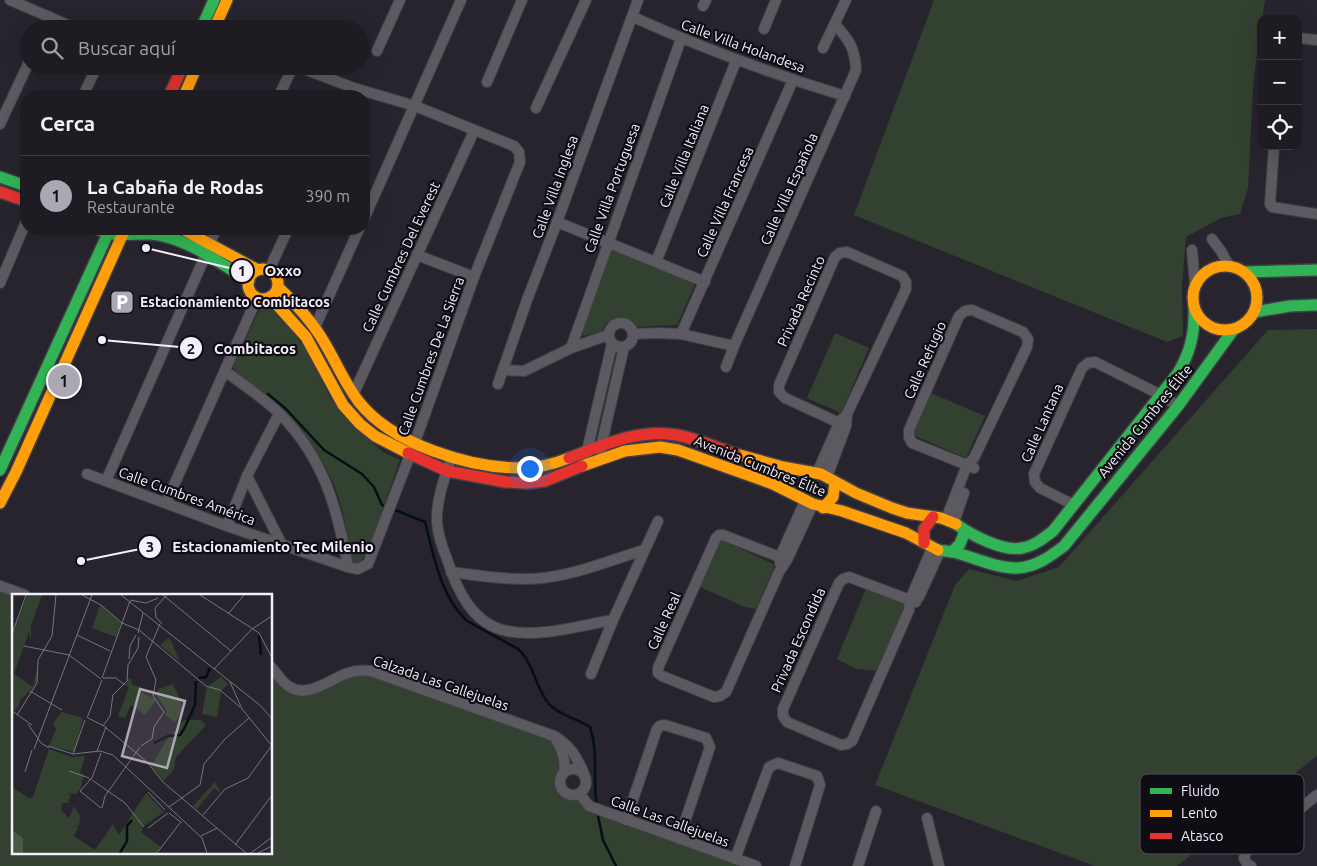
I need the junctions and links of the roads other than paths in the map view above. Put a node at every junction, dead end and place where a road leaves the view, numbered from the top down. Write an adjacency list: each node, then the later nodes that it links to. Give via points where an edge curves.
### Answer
1 (10, 0): 11 (street)
2 (214, 0): 15 (street)
3 (227, 0): 16 (street)
4 (400, 0): 23 (street)
5 (461, 0): 40 (street)
6 (522, 0): 32 (street)
7 (586, 0): 41 (street)
8 (638, 0): 12 (street, Calle Villa Inglesa)
9 (776, 0): 18 (street)
10 (846, 0): 17 (street)
11 (50, 17): 13 (street); 14 (street)
12 (633, 17): 20 (street, Calle Villa Holandesa); 51 (street, Calle Villa Inglesa)
13 (48, 20)
14 (57, 20)
15 (205, 20)
16 (218, 20)
17 (835, 24): 22 (street); 39 (street, Calle Villa Española, via 849,40 855,55 856,70)
18 (764, 29)
19 (1302, 38): 21 (street)
20 (681, 39): 24 (street, Calle Villa Holandesa); 61 (street, Calle Villa Portuguesa)
21 (1317, 40)
22 (823, 48)
23 (377, 51)
24 (736, 61): 31 (street, Calle Villa Holandesa); 65 (street, Calle Villa Italiana)
25 (23, 75): 42 (street)
26 (93, 75): 33 (street)
27 (179, 75): 34 (street)
28 (193, 75): 35 (street)
29 (290, 75): 36 (street)
30 (314, 75): 37 (street)
31 (793, 80): 39 (street, Calle Villa Holandesa); 72 (street, Calle Villa Francesa)
32 (487, 82)
33 (86, 90)
34 (172, 90)
35 (187, 90)
36 (282, 90)
37 (348, 90)
38 (370, 96): 40 (street)
39 (845, 96): 86 (street, Calle Villa Española)
40 (415, 106): 43 (street); 49 (street)
41 (536, 108)
42 (0, 124)
43 (474, 131): 64 (street, Calle Cumbres Del Everest); 70 (street, Calle Cumbres De La Sierra, via 514,146 519,152 520,162)
44 (1274, 150): 50 (street, via 1272,207)
45 (0, 177): 46 (street)
46 (20, 184)
47 (0, 192): 48 (street)
48 (20, 199)
49 (370, 206)
50 (1317, 214)
51 (557, 222): 61 (street); 90 (street, Calle Villa Inglesa)
52 (20, 235): 73 (street)
53 (103, 235): 104 (street)
54 (122, 235): 113 (street)
55 (149, 235): 62 (street)
56 (190, 235): 62 (street)
57 (213, 235): 62 (street)
58 (284, 235): 67 (street)
59 (356, 235): 81 (street)
60 (1212, 238): 66 (street)
61 (607, 243): 65 (street); 88 (street, Calle Villa Portuguesa)
62 (208, 248): 67 (street); 71 (street); 118 (street)
63 (1192, 250): 74 (street)
64 (417, 255): 70 (street); 95 (street, Calle Cumbres Del Everest)
65 (656, 262): 72 (street)
66 (1230, 266): 69 (street); 74 (street, via 1209,269)
67 (264, 270): 71 (street, via 254,272); 75 (street, via 278,279)
68 (1317, 270): 69 (street)
69 (1244, 272): 80 (street, via 1256,290)
70 (474, 277): 100 (street, Calle Cumbres De La Sierra)
71 (249, 281): 77 (street, via 250,290)
72 (705, 282): 84 (street, Calle Villa Francesa)
73 (0, 283)
74 (1195, 284): 79 (street)
75 (278, 287): 76 (street); 81 (street, Avenida Cumbres Élite)
76 (270, 297): 77 (street); 105 (street, Avenida Cumbres Élite, via 306,337 343,405 375,436)
77 (257, 298): 91 (street)
78 (1317, 305): 80 (street)
79 (1194, 307): 82 (street, via 1209,326 1221,330); 96 (street, Avenida Cumbres Élite, via 1195,333 1191,348 1186,361)
80 (1254, 312): 82 (street, via 1246,323)
81 (315, 327): 95 (street, Avenida Cumbres Élite)
82 (1234, 329): 97 (street, Avenida Cumbres Élite)
83 (633, 334): 84 (street); 85 (street, via 630,327 622,323 614,325); 87 (street, via 631,342)
84 (681, 334): 86 (street)
85 (610, 340): 87 (street, via 620,348); 88 (street); 93 (street)
86 (734, 346): 89 (street, Calle Villa Española)
87 (624, 347): 94 (street)
88 (570, 348): 90 (street, via 524,370)
89 (726, 367)
90 (503, 370): 92 (street, Calle Villa Inglesa)
91 (225, 371): 98 (street); 121 (street)
92 (498, 384)
93 (600, 388): 94 (street); 103 (street)
94 (612, 393): 101 (street)
95 (353, 395): 100 (street, Avenida Cumbres Élite, via 385,428)
96 (1161, 395): 97 (street); 123 (street, Avenida Cumbres Élite); 123 (street, Calle Lantana, via 1095,362 1082,368 1034,474 1040,488)
97 (1178, 406): 136 (street, Avenida Cumbres Élite, via 1064,546 1048,558)
98 (279, 414): 116 (street); 134 (street, via 317,464 329,489)
99 (842, 424): 99 (street, Privada Recinto, via 785,398 779,392 779,385 835,257 846,252 902,276 906,288); 117 (street, Privada Recinto)
100 (415, 442): 105 (street, Calle Cumbres De La Sierra); 106 (street, Avenida Cumbres Élite)
101 (601, 445): 102 (street, Avenida Cumbres Élite, via 639,434 658,433 679,435); 103 (street, Avenida Cumbres Élite); 107 (street)
102 (716, 447): 108 (street); 114 (street, Avenida Cumbres Élite)
103 (587, 450): 106 (street, Avenida Cumbres Élite, via 558,462 522,469); 110 (street)
104 (8, 454): 111 (street); 113 (street, via 9,466)
105 (410, 454): 112 (street, Avenida Cumbres Élite); 135 (street, Calle Cumbres De La Sierra, via 368,564)
106 (452, 456): 112 (street)
107 (598, 459): 108 (street, Avenida Cumbres Élite, via 625,451 660,447); 110 (street, Avenida Cumbres Élite)
108 (712, 462): 119 (street, Avenida Cumbres Élite)
109 (972, 464): 109 (street, Calle Refugio, via 1028,339 1023,332 972,310 959,316 909,430 912,443); 125 (street, Calle Refugio)
110 (583, 466): 112 (street, Avenida Cumbres Élite, via 545,481 525,483)
111 (0, 470)
112 (447, 471): 137 (street, via 437,522)
113 (16, 472): 120 (street)
114 (804, 472): 117 (street, Avenida Cumbres Élite); 119 (street, via 796,482)
115 (87, 474): 118 (street, Calle Cumbres América)
116 (247, 476): 127 (street); 129 (street)
117 (826, 478): 122 (street, via 834,498 830,503); 124 (street, Avenida Cumbres Élite, via 852,492 912,514)
118 (106, 481): 121 (street, Calle Cumbres América)
119 (794, 495): 122 (street, Avenida Cumbres Élite)
120 (0, 503)
121 (166, 504): 127 (street, Calle Cumbres América)
122 (814, 504): 130 (street, Avenida Cumbres Élite, via 882,524); 133 (street, Calle Real)
123 (1074, 505): 131 (street, Avenida Cumbres Élite, via 1053,531 1040,541)
124 (933, 517): 125 (street, Avenida Cumbres Élite); 130 (street, via 923,530)
125 (950, 520): 128 (street, Avenida Cumbres Élite)
126 (658, 521): 132 (street)
127 (226, 526): 129 (street, Calle Cumbres América)
128 (965, 530): 130 (street, via 960,544); 131 (street, Avenida Cumbres Élite)
129 (282, 545): 134 (street, Calle Cumbres América)
130 (937, 549): 136 (street, Avenida Cumbres Élite); 140 (street, Privada Escondida)
131 (1017, 549): 136 (street)
132 (644, 550): 137 (street, via 545,578 493,578); 141 (street)
133 (784, 559): 133 (street, Calle Real, via 726,692 714,697 658,673 719,535)
134 (348, 567): 135 (street, Calle Cumbres América)
135 (364, 567)
136 (1018, 568)
137 (451, 572): 141 (street, via 468,607 487,624 507,631 529,633)
138 (0, 586): 139 (street)
139 (22, 594)
140 (912, 604): 140 (street, Privada Escondida, via 850,577 843,579 783,708 783,716 788,722 841,745 852,741)
141 (613, 620): 143 (street)
142 (272, 668): 144 (street, Calzada Las Callejuelas, via 289,687 298,690 316,688 348,672 371,671)
143 (591, 674)
144 (554, 736): 145 (street, via 564,755); 146 (street, Calzada Las Callejuelas, via 574,752)
145 (564, 773): 146 (street, via 572,769); 147 (street, via 560,780 562,789 568,795)
146 (584, 774): 147 (street, via 587,782)
147 (580, 794): 152 (street, Calle Las Callejuelas, via 589,806)
148 (1317, 795): 149 (street)
149 (1304, 805)
150 (876, 811): 158 (street)
151 (927, 818): 159 (street)
152 (626, 820): 153 (street, Calle Las Callejuelas); 153 (street, via 656,729 665,725 706,738 710,747)
153 (679, 839): 155 (street, Calle Las Callejuelas)
154 (1245, 854): 160 (street, via 1244,858)
155 (735, 859): 156 (street, Calle Las Callejuelas); 157 (street, via 769,767 778,763 817,776 820,781)
156 (756, 866)
157 (795, 866)
158 (858, 866)
159 (939, 866)
160 (1251, 866)

